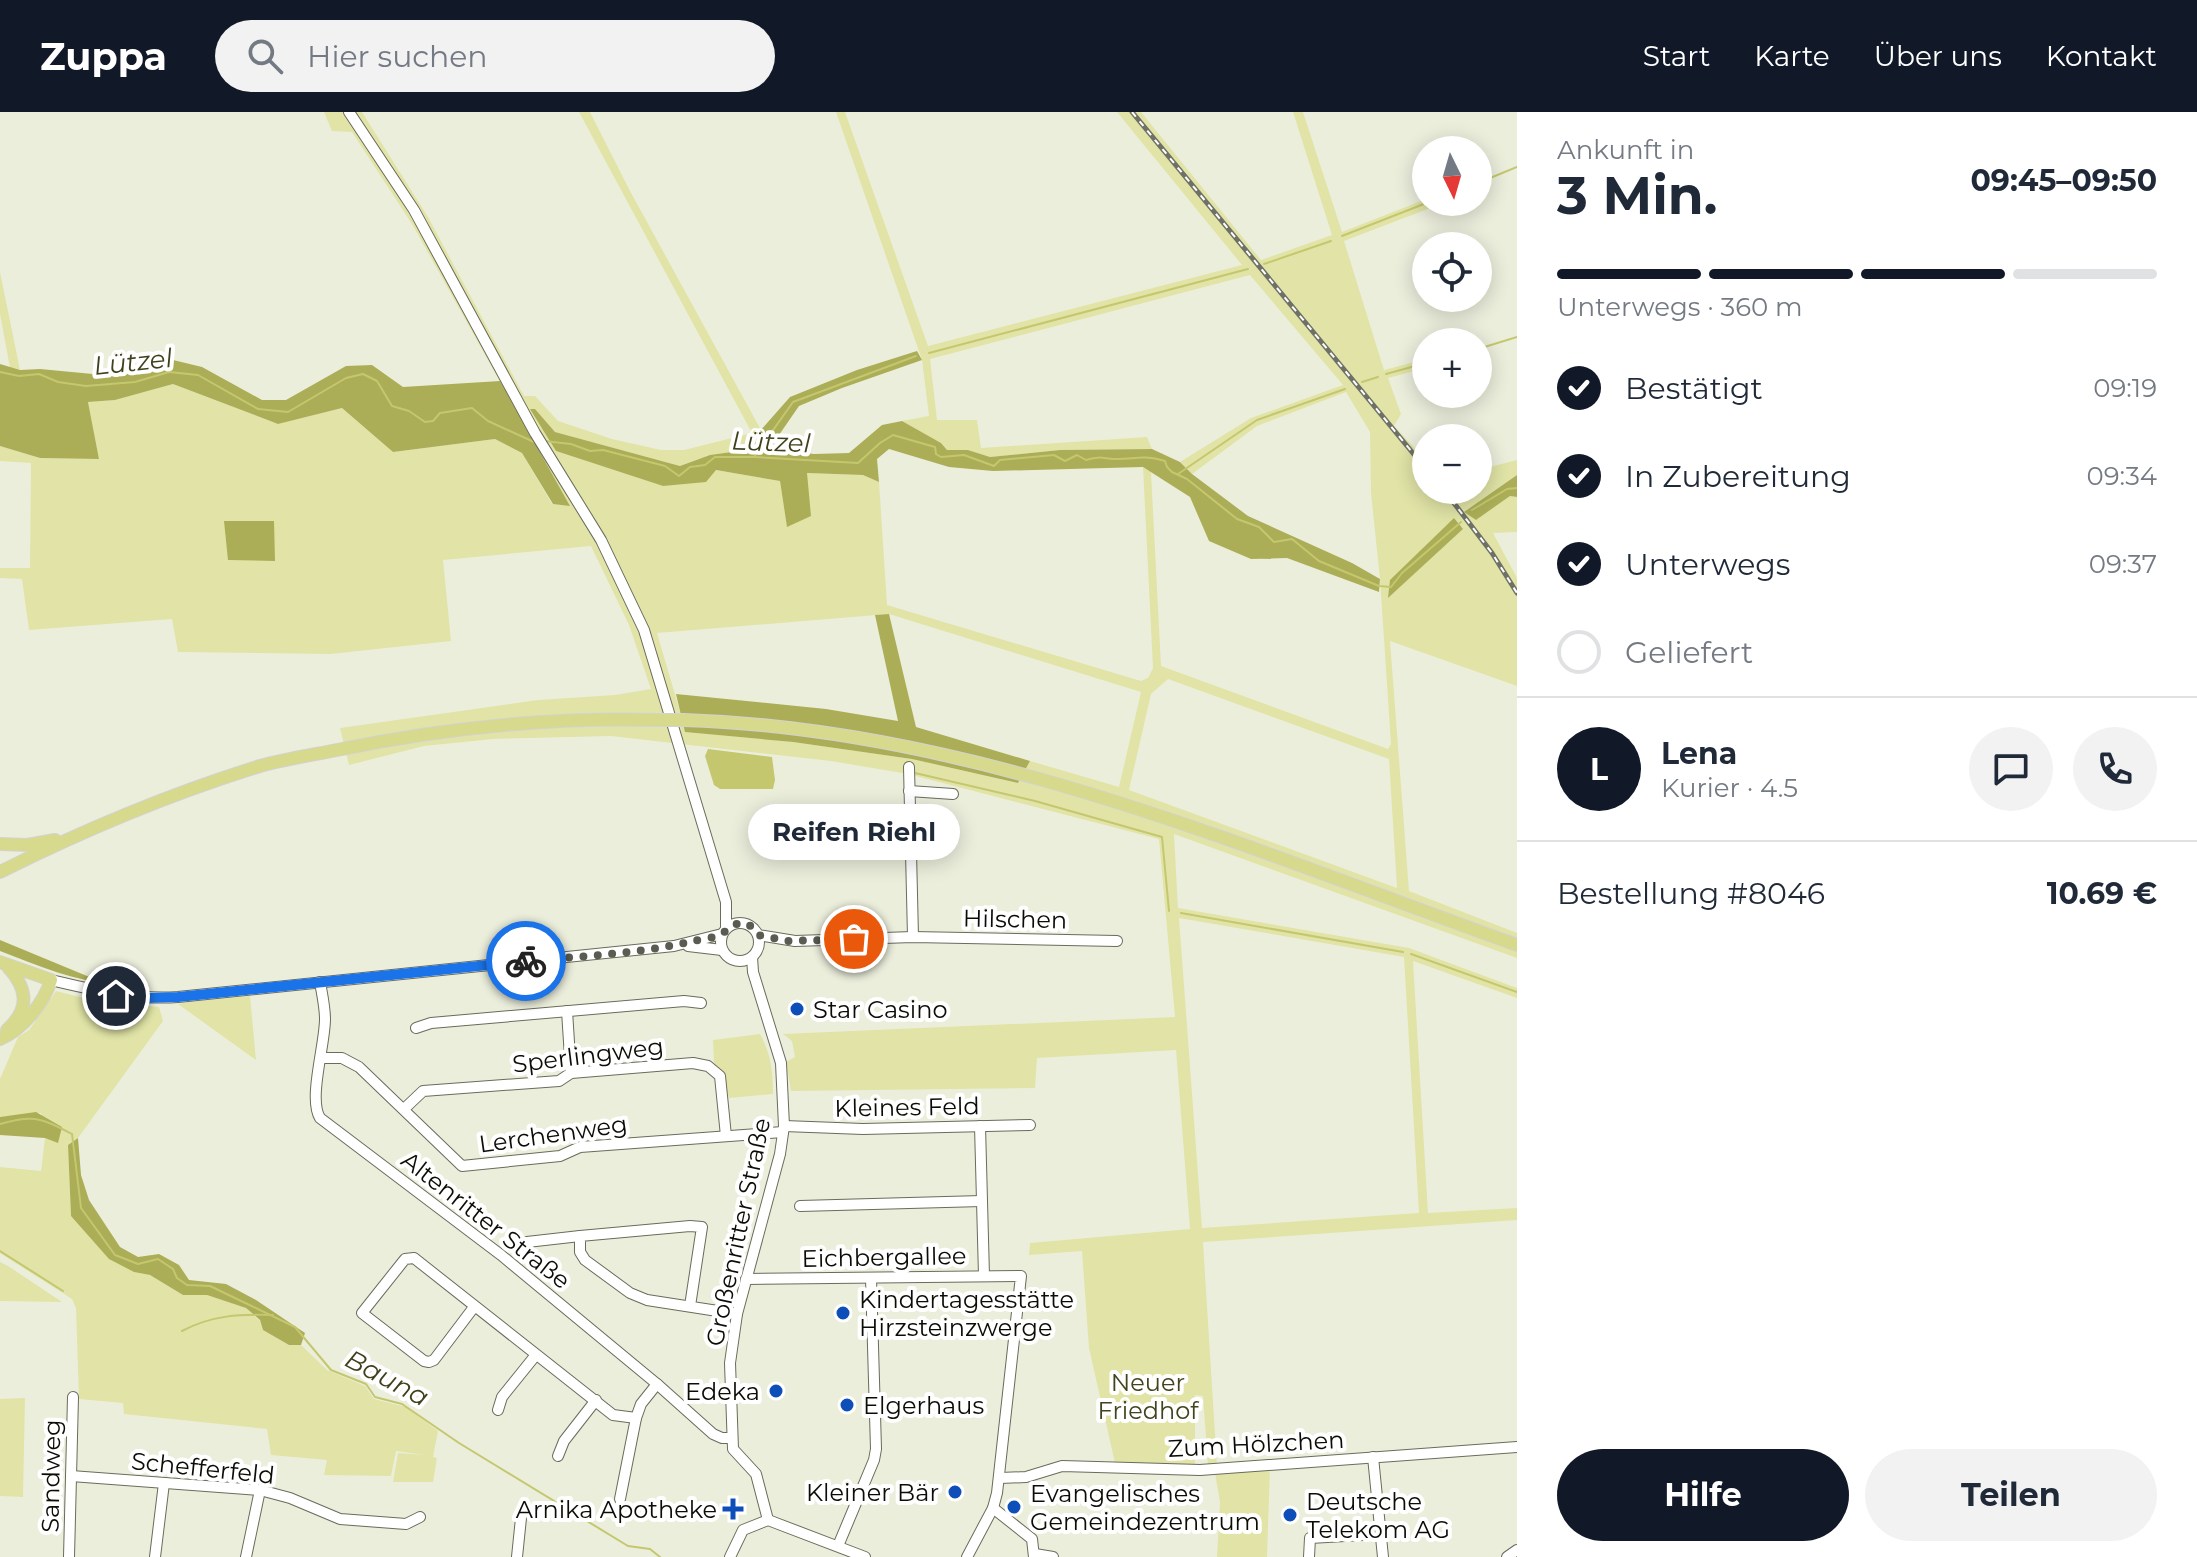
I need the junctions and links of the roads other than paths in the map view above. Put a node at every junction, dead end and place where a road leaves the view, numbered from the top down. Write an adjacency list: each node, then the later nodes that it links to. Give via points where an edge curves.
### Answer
1 (349, 112): 8 (street, via 414,210 535,433 601,540 644,630)
2 (909, 767): 3 (street)
3 (909, 791): 4 (street); 12 (street)
4 (953, 794)
5 (66, 839): 6 (main road); 7 (main road); 15 (main road, bridge, via 263,765 371,743 472,727 592,719 684,720 823,732 970,759 1235,842)
6 (0, 844)
7 (0, 872)
8 (726, 902): 9 (street); 10 (street)
9 (741, 923): 10 (street); 11 (street)
10 (724, 931): 16 (street); 17 (street)
11 (758, 935): 13 (street, Hilschen); 18 (street)
12 (913, 937): 13 (street, Hilschen); 14 (street, Hilschen)
13 (789, 941): 18 (street, Hilschen)
14 (1117, 941)
15 (1517, 945)
16 (674, 946): 17 (street); 22 (street)
17 (722, 950): 19 (street)
18 (755, 953): 19 (street); 28 (street, Großenritter Straße, via 753,972)
19 (736, 961): 28 (street, Großenritter Straße, via 746,971)
20 (3, 963): 21 (main road); 23 (main road, via 22,984)
21 (47, 978): 22 (street, via 116,996 167,998); 23 (main road, via 37,981); 27 (main road, via 40,1001 24,1022)
22 (320, 982): 29 (street, Altenritter Straße, via 325,1017)
23 (25, 1001): 27 (main road)
24 (701, 1003): 25 (street)
25 (567, 1011): 26 (street); 30 (street)
26 (416, 1028)
27 (0, 1037)
28 (773, 1038): 34 (street, Großenritter Straße, via 783,1078)
29 (322, 1058): 31 (street, Lerchenweg, via 342,1058 359,1067); 47 (street, Altenritter Straße, via 314,1100 320,1118 501,1255)
30 (571, 1073): 31 (street, Sperlingweg, via 559,1081 423,1091); 35 (street, Sperlingweg, via 708,1066 720,1076)
31 (404, 1109): 35 (street, Lerchenweg, via 462,1166 560,1156 580,1147)
32 (1030, 1125): 33 (street, Kleines Feld)
33 (980, 1126): 34 (street, Kleines Feld); 36 (street)
34 (784, 1129): 35 (street, Lerchenweg); 42 (street, Großenritter Straße)
35 (726, 1136)
36 (982, 1201): 37 (street); 40 (street)
37 (800, 1206)
38 (580, 1236): 39 (street); 43 (street, via 585,1260 630,1293); 43 (street, via 702,1227)
39 (527, 1242)
40 (984, 1276): 41 (street, Eichbergallee); 57 (street, Eichbergallee, via 1021,1276)
41 (871, 1278): 42 (street, Eichbergallee); 66 (street, via 874,1460)
42 (746, 1279): 45 (street, Großenritter Straße)
43 (690, 1306): 45 (street)
44 (474, 1307): 44 (street, via 414,1258 405,1259 362,1313 429,1362); 46 (street)
45 (737, 1314): 52 (street, Großenritter Straße, via 730,1363)
46 (535, 1356): 49 (street); 50 (street, via 502,1397)
47 (657, 1384): 51 (street); 52 (street, Altenritter Straße, via 713,1434)
48 (73, 1397): 56 (street, Sandweg)
49 (596, 1400): 51 (street, via 613,1415); 54 (street)
50 (498, 1410)
51 (636, 1418): 60 (street)
52 (733, 1444): 64 (street, via 756,1474)
53 (1517, 1447): 55 (street, Zum Hölzchen)
54 (558, 1456)
55 (1373, 1457): 57 (street, Zum Hölzchen, via 1200,1470 1062,1466); 78 (street)
56 (71, 1476): 58 (street, Schefferfeld); 69 (street, Sandweg)
57 (1000, 1478): 61 (street)
58 (164, 1483): 59 (street, Schefferfeld); 70 (street)
59 (260, 1490): 62 (street, Schefferfeld, via 340,1519 406,1524); 71 (street)
60 (620, 1499)
61 (993, 1508): 68 (street, via 1032,1539); 75 (street)
62 (420, 1517)
63 (521, 1518): 72 (street)
64 (768, 1520): 66 (street); 73 (street, via 743,1530)
65 (1362, 1535): 77 (street, via 1310,1538)
66 (838, 1546): 74 (street)
67 (1517, 1550): 79 (street)
68 (1035, 1556): 76 (street)
69 (69, 1557)
70 (155, 1557)
71 (246, 1557)
72 (517, 1557)
73 (730, 1557)
74 (865, 1557)
75 (967, 1557)
76 (1053, 1557)
77 (1309, 1557)
78 (1383, 1557)
79 (1507, 1557)

